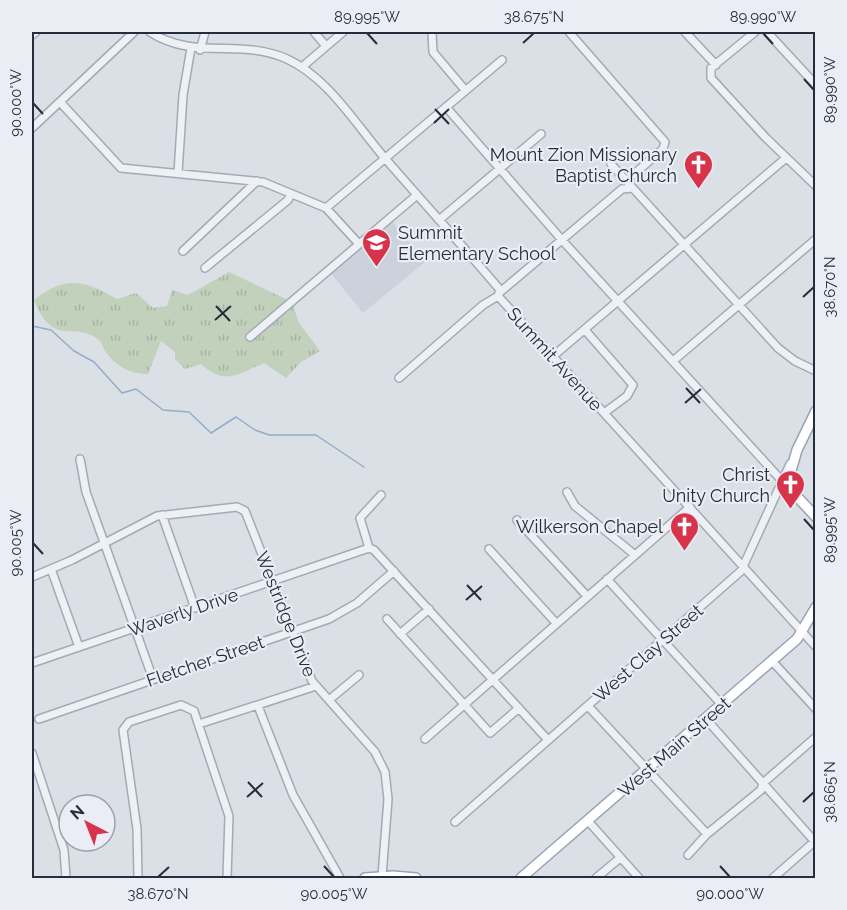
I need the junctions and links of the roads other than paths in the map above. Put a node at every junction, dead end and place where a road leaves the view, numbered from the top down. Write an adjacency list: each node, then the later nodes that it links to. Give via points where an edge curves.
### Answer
1 (36, 32): 12 (street)
2 (134, 32): 21 (street)
3 (150, 32): 14 (street, Summit Avenue)
4 (205, 32): 15 (street)
5 (314, 32): 13 (street)
6 (343, 32): 13 (street)
7 (432, 32): 20 (street, via 433,52)
8 (569, 32): 31 (street, via 665,145)
9 (685, 32): 17 (street)
10 (755, 32): 17 (street)
11 (767, 32): 19 (street)
12 (32, 35)
13 (326, 46): 18 (street)
14 (191, 48): 15 (street, Summit Avenue); 29 (street, via 183,95)
15 (200, 50): 18 (street, Summit Avenue, via 266,52)
16 (502, 60): 20 (street)
17 (716, 65): 26 (street, via 711,69 713,81)
18 (303, 68): 25 (street, Summit Avenue)
19 (816, 85)
20 (465, 90): 22 (street)
21 (60, 102): 23 (street); 29 (street, via 121,168)
22 (446, 107): 25 (street); 28 (street)
23 (32, 128)
24 (541, 134): 28 (street)
25 (385, 158): 35 (street, Summit Avenue); 36 (street)
26 (786, 158): 32 (street); 41 (street)
27 (611, 164): 31 (street)
28 (501, 169): 37 (street); 39 (street)
29 (178, 173): 30 (street)
30 (257, 181): 34 (street); 42 (street)
31 (626, 181): 33 (street)
32 (816, 186)
33 (632, 188): 39 (street, via 622,189); 41 (street)
34 (291, 194): 36 (street); 43 (street)
35 (417, 195): 37 (street, Summit Avenue); 40 (street)
36 (326, 208): 40 (street)
37 (439, 220): 44 (street, Summit Avenue)
38 (816, 239): 46 (street)
39 (562, 240): 44 (street); 45 (street)
40 (359, 244): 48 (street)
41 (683, 244): 45 (street); 46 (street)
42 (183, 251)
43 (205, 268)
44 (500, 293): 49 (street, Summit Avenue); 52 (street)
45 (618, 300): 47 (street); 50 (street)
46 (738, 305): 50 (street); 51 (street, via 786,355)
47 (585, 330): 49 (street); 54 (street, via 633,385 627,396)
48 (250, 337)
49 (552, 357): 54 (street, Summit Avenue)
50 (673, 361): 56 (street)
51 (816, 371)
52 (399, 378)
53 (816, 411): 56 (main road, West Clay Street)
54 (604, 413): 59 (street, Summit Avenue)
55 (80, 459): 63 (street, via 86,492)
56 (785, 484): 61 (main road); 67 (street, West Clay Street)
57 (567, 492): 66 (street, via 575,506)
58 (381, 495): 64 (street, via 360,518)
59 (690, 507): 66 (street); 67 (street, Summit Avenue)
60 (162, 514): 63 (street); 72 (street, Westridge Drive, via 243,509); 75 (street)
61 (816, 517)
62 (517, 520): 73 (street)
63 (104, 543): 68 (street); 79 (street)
64 (369, 548): 69 (street); 72 (street, Waverly Drive)
65 (489, 549): 78 (street)
66 (635, 555): 71 (street)
67 (744, 566): 81 (street, Summit Avenue); 83 (street, West Clay Street)
68 (51, 569): 70 (street); 84 (street)
69 (394, 571): 76 (street); 80 (street, Fletcher Street, via 348,609)
70 (32, 577)
71 (607, 579): 73 (street); 83 (street)
72 (272, 582): 75 (street, Waverly Drive); 80 (street, Westridge Drive)
73 (587, 596): 78 (street)
74 (816, 607): 81 (main road, West Main Street)
75 (195, 608): 79 (street, Waverly Drive)
76 (429, 609): 82 (street); 90 (street)
77 (387, 619): 82 (street)
78 (556, 623): 90 (street)
79 (135, 628): 84 (street, Waverly Drive); 89 (street)
80 (292, 632): 89 (street, Fletcher Street); 91 (street, Westridge Drive)
81 (802, 632): 85 (street, Summit Avenue); 86 (main road, West Main Street)
82 (400, 634): 93 (street)
83 (663, 640): 95 (street); 96 (street, West Clay Street)
84 (79, 647): 87 (street, Waverly Drive)
85 (816, 647)
86 (772, 661): 95 (main road, West Main Street); 98 (street)
87 (32, 663)
88 (359, 675): 92 (street)
89 (153, 679): 99 (street, Fletcher Street)
90 (492, 679): 93 (street); 97 (street)
91 (316, 686): 92 (street, Westridge Drive); 94 (street)
92 (329, 700): 114 (street, Westridge Drive, via 375,752 385,772 388,799)
93 (464, 704): 97 (street, via 490,733); 103 (street)
94 (258, 705): 101 (street); 118 (street, via 293,795)
95 (722, 705): 100 (main road, West Main Street)
96 (588, 706): 104 (street, West Clay Street); 106 (street)
97 (519, 708): 104 (street)
98 (816, 709)
99 (39, 718)
100 (706, 718): 106 (main road, West Main Street); 107 (street)
101 (199, 724): 116 (street, via 192,708 181,705 129,722 123,730 137,830); 117 (street, via 229,816)
102 (816, 737): 107 (street)
103 (425, 739)
104 (548, 740): 109 (street, West Clay Street)
105 (32, 753): 115 (street, via 61,842)
106 (646, 770): 108 (main road, West Main Street); 110 (street)
107 (763, 783): 110 (street, via 761,789); 111 (street)
108 (588, 821): 113 (street); 121 (main road, West Main Street)
109 (454, 822)
110 (707, 834): 112 (street)
111 (815, 843): 124 (street)
112 (688, 855)
113 (620, 858): 122 (street); 123 (street)
114 (382, 876): 119 (main road); 120 (main road)
115 (66, 879)
116 (138, 879)
117 (227, 879)
118 (340, 879)
119 (365, 879)
120 (416, 879)
121 (521, 879)
122 (596, 879)
123 (639, 879)
124 (772, 879)

